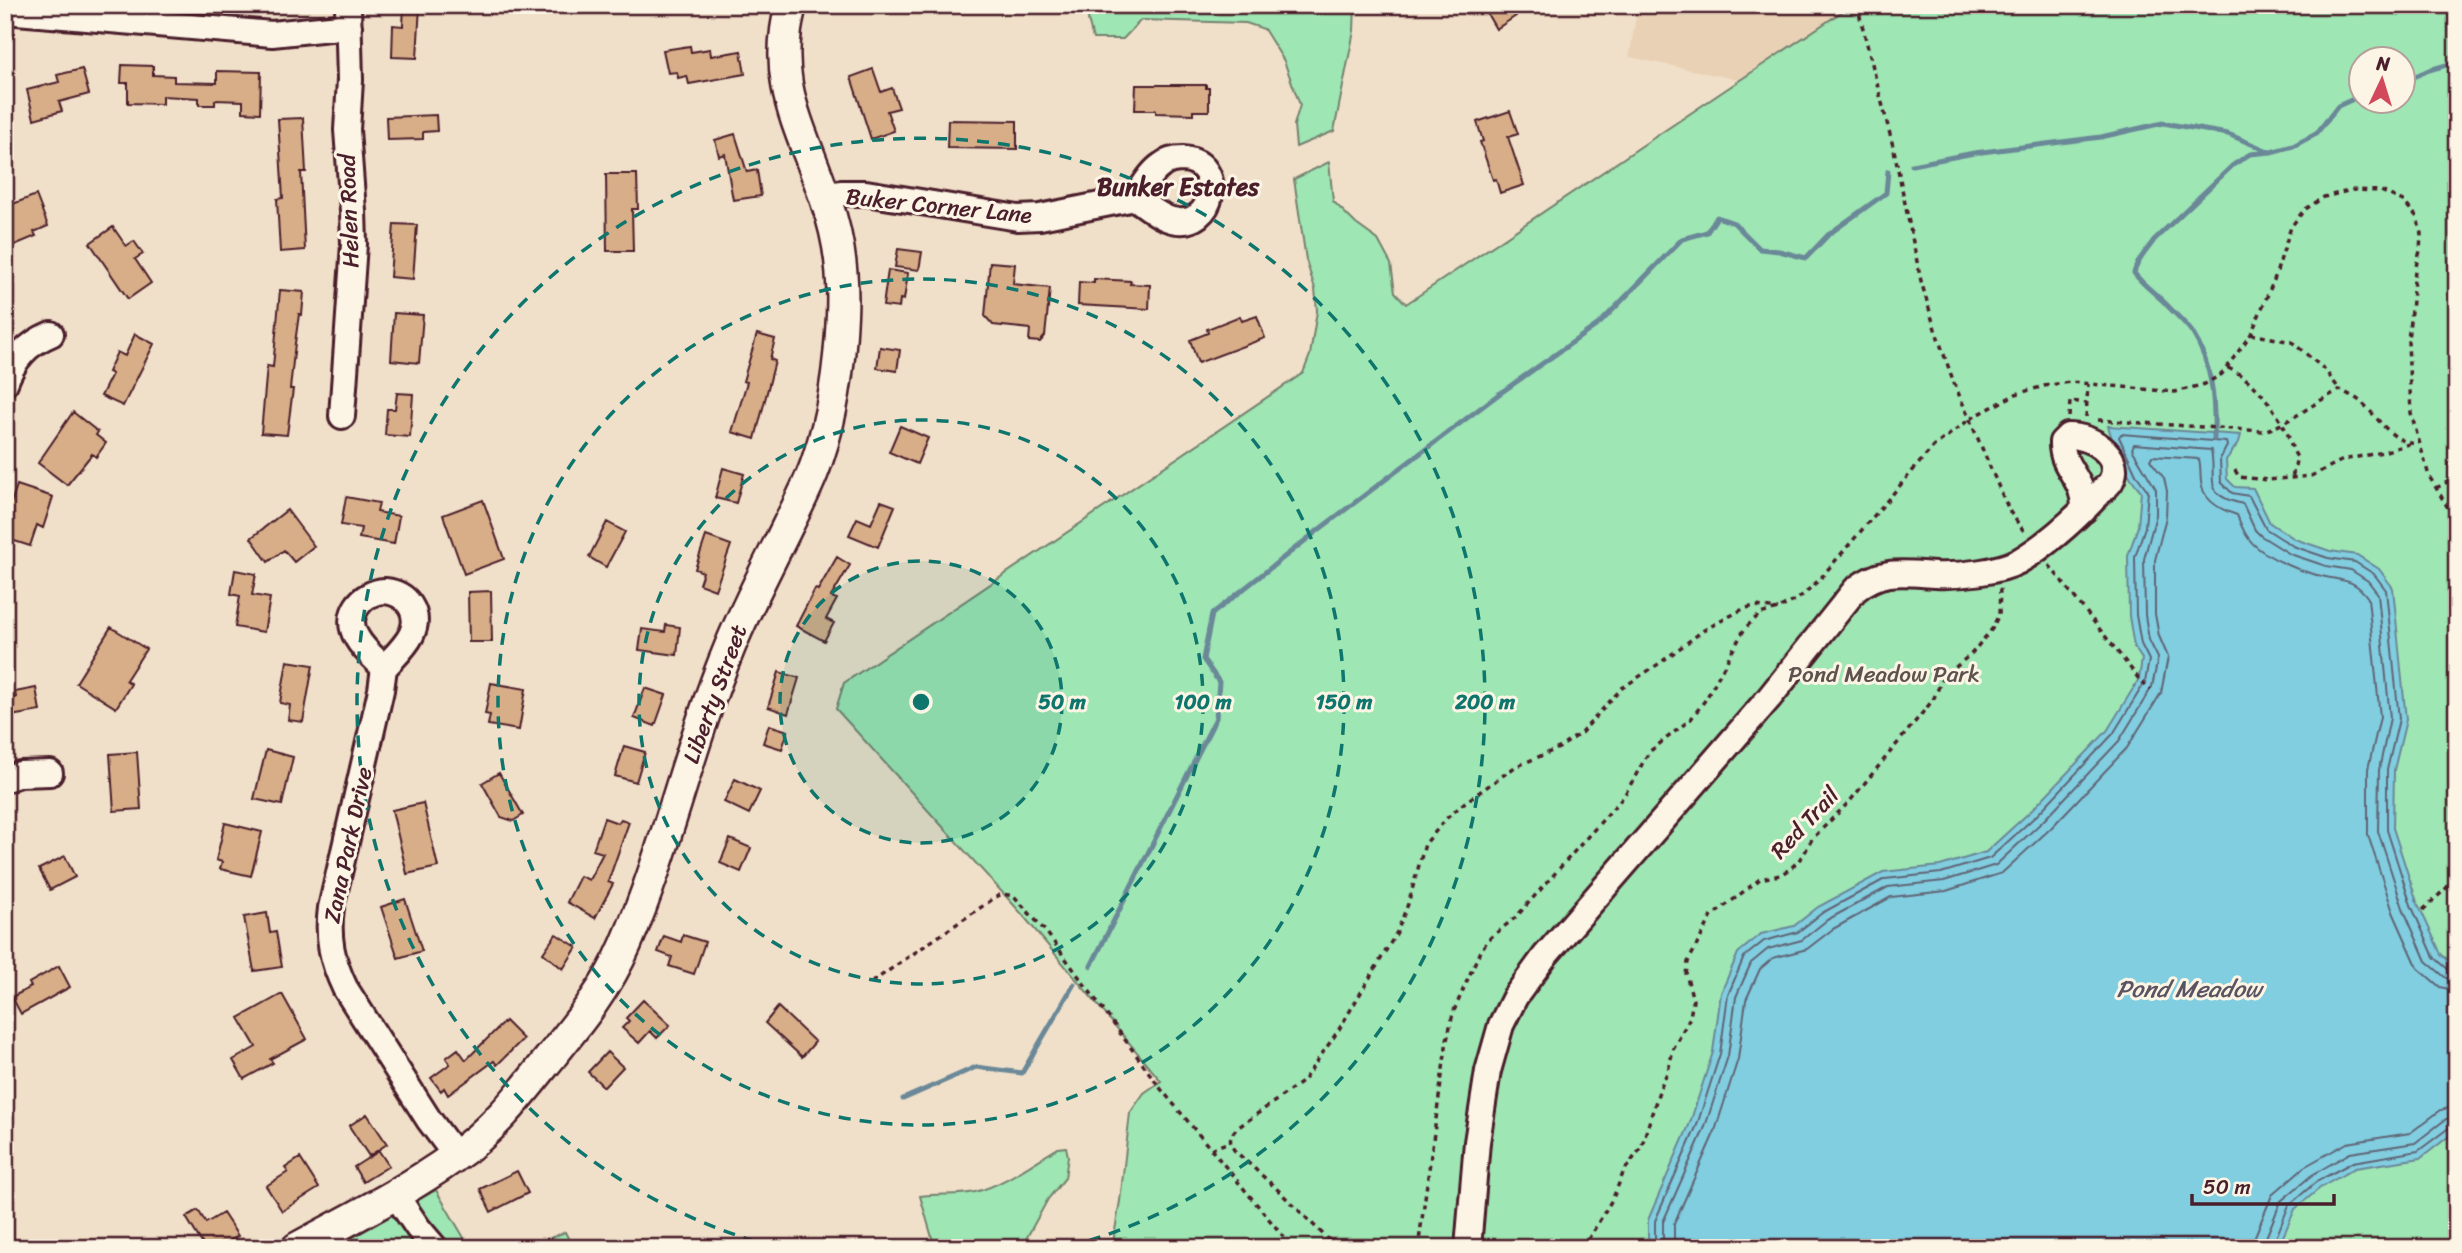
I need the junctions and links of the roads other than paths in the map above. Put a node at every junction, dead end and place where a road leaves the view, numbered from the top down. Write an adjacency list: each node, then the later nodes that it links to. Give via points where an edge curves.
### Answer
1 (791, 5): 4 (main road, Liberty Street, via 785,44 786,90)
2 (5, 11): 3 (street, via 256,33 287,33)
3 (348, 16): 8 (street, Helen Road, via 347,130 354,227)
4 (825, 197): 5 (street, Buker Corner Lane, via 866,193 1018,218); 13 (main road, Liberty Street, via 839,256 842,315 831,404 816,465 728,652 620,957 591,1007 524,1090)
5 (1135, 198)
6 (51, 334): 7 (street, via 24,350)
7 (5, 383)
8 (342, 416)
9 (2084, 510): 17 (street, via 2018,562 2003,568 1939,575 1903,572 1867,579 1545,956 1501,1025 1488,1071)
10 (384, 668): 13 (street, Zana Park Drive, via 331,908 329,943 345,988)
11 (50, 773): 12 (street)
12 (5, 779)
13 (456, 1156): 14 (main road, Liberty Street)
14 (395, 1194): 15 (main road, Liberty Street); 16 (street)
15 (297, 1248)
16 (435, 1248)
17 (1468, 1248)

